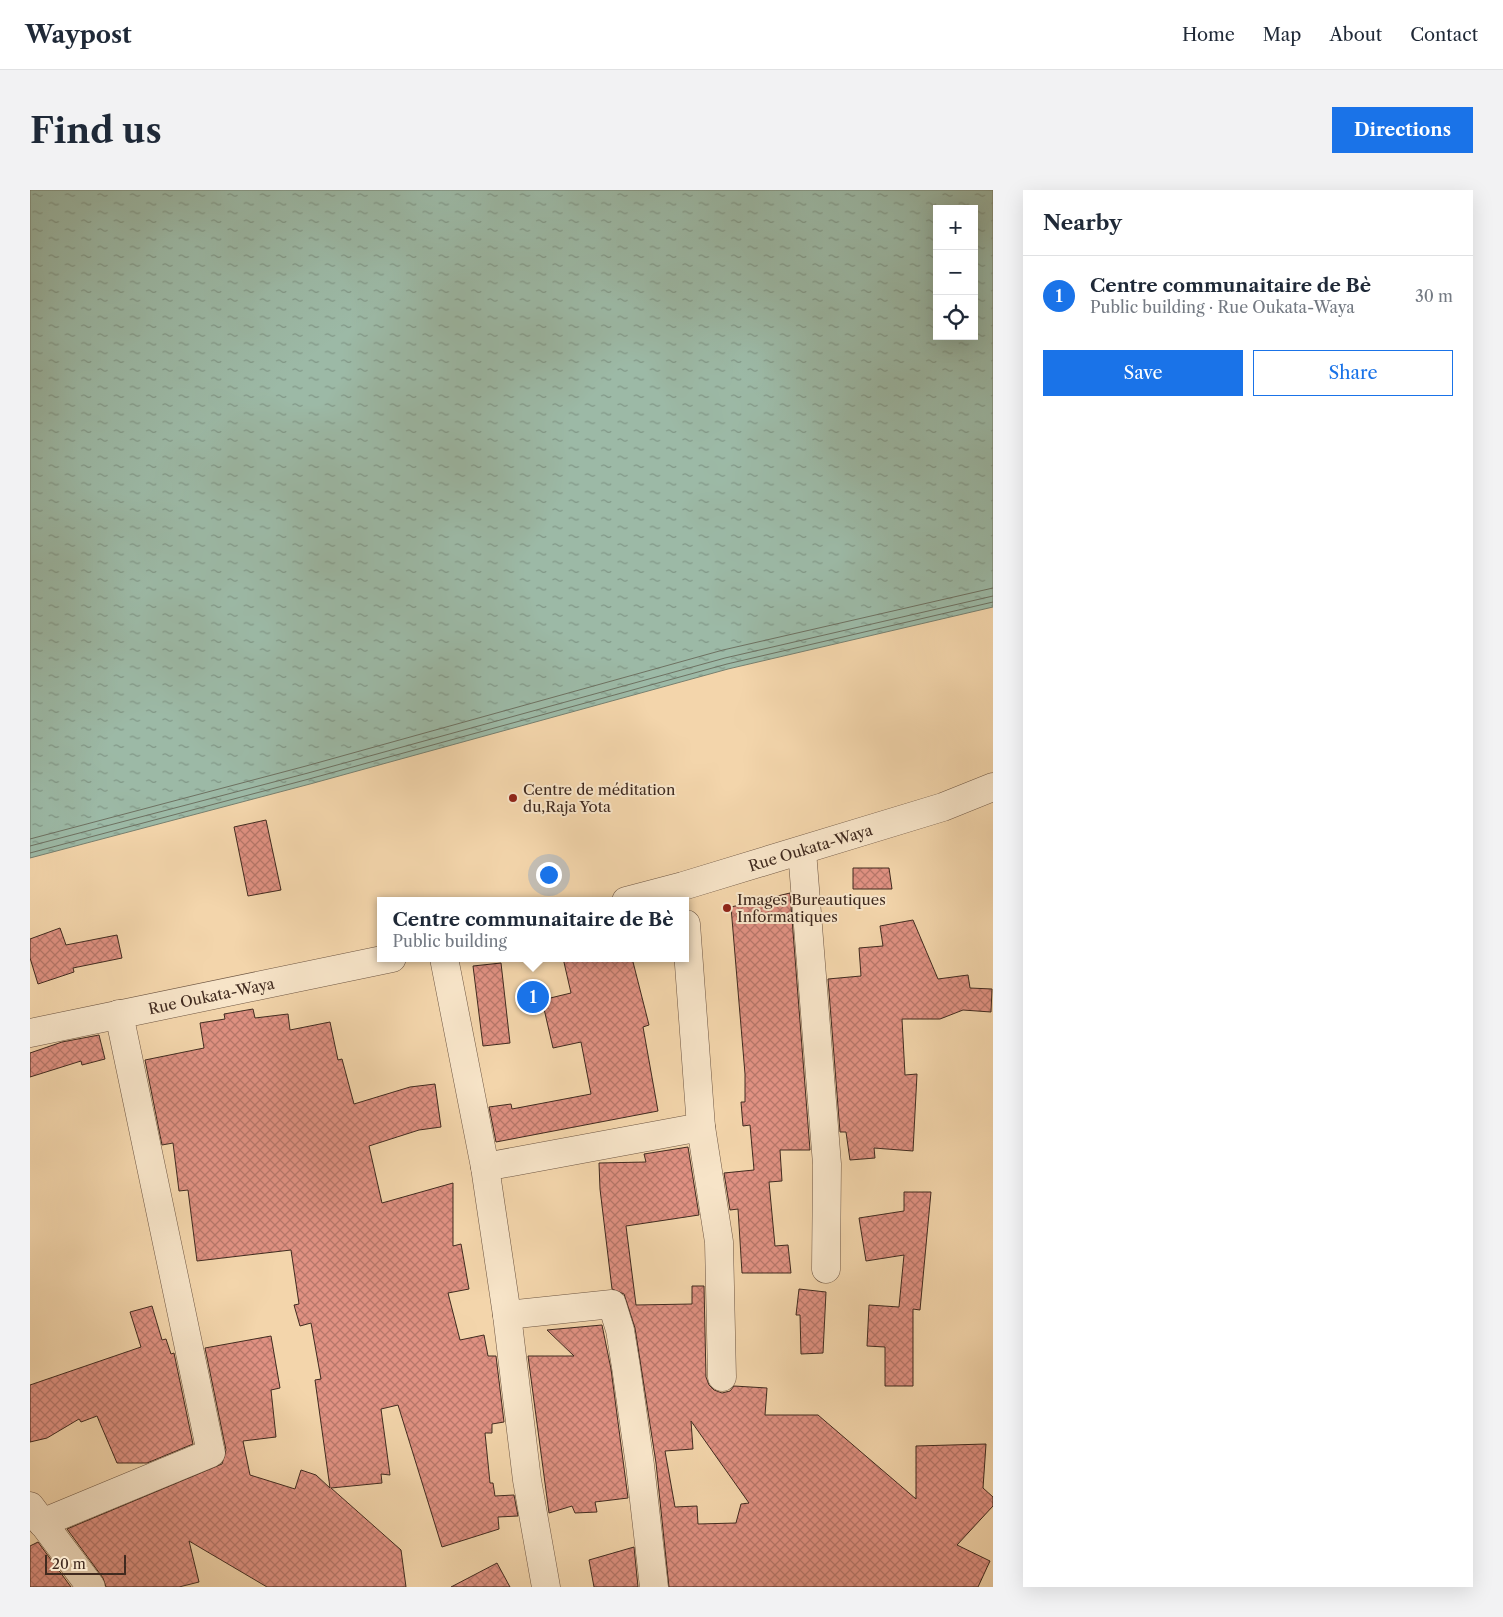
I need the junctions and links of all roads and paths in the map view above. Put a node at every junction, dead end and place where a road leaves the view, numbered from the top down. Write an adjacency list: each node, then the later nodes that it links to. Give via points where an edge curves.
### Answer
1 (993, 787): 2 (street, Rue Oukata-Waya, via 942,807)
2 (802, 851): 3 (street, Rue Oukata-Waya); 12 (street, via 826,1164)
3 (683, 893): 4 (street, Rue Oukata-Waya)
4 (654, 897)
5 (377, 961): 8 (street, Rue Oukata-Waya)
6 (445, 962): 11 (street)
7 (689, 962): 10 (street)
8 (119, 1014): 9 (street, Rue Oukata-Waya); 15 (street, via 211,1453)
9 (30, 1032)
10 (701, 1127): 11 (street); 14 (street, via 719,1242)
11 (485, 1167): 13 (street)
12 (826, 1269)
13 (507, 1314): 17 (street, via 527,1480); 18 (street, via 612,1304 626,1367)
14 (722, 1377)
15 (36, 1515): 16 (street)
16 (91, 1587)
17 (546, 1587)
18 (654, 1587)

